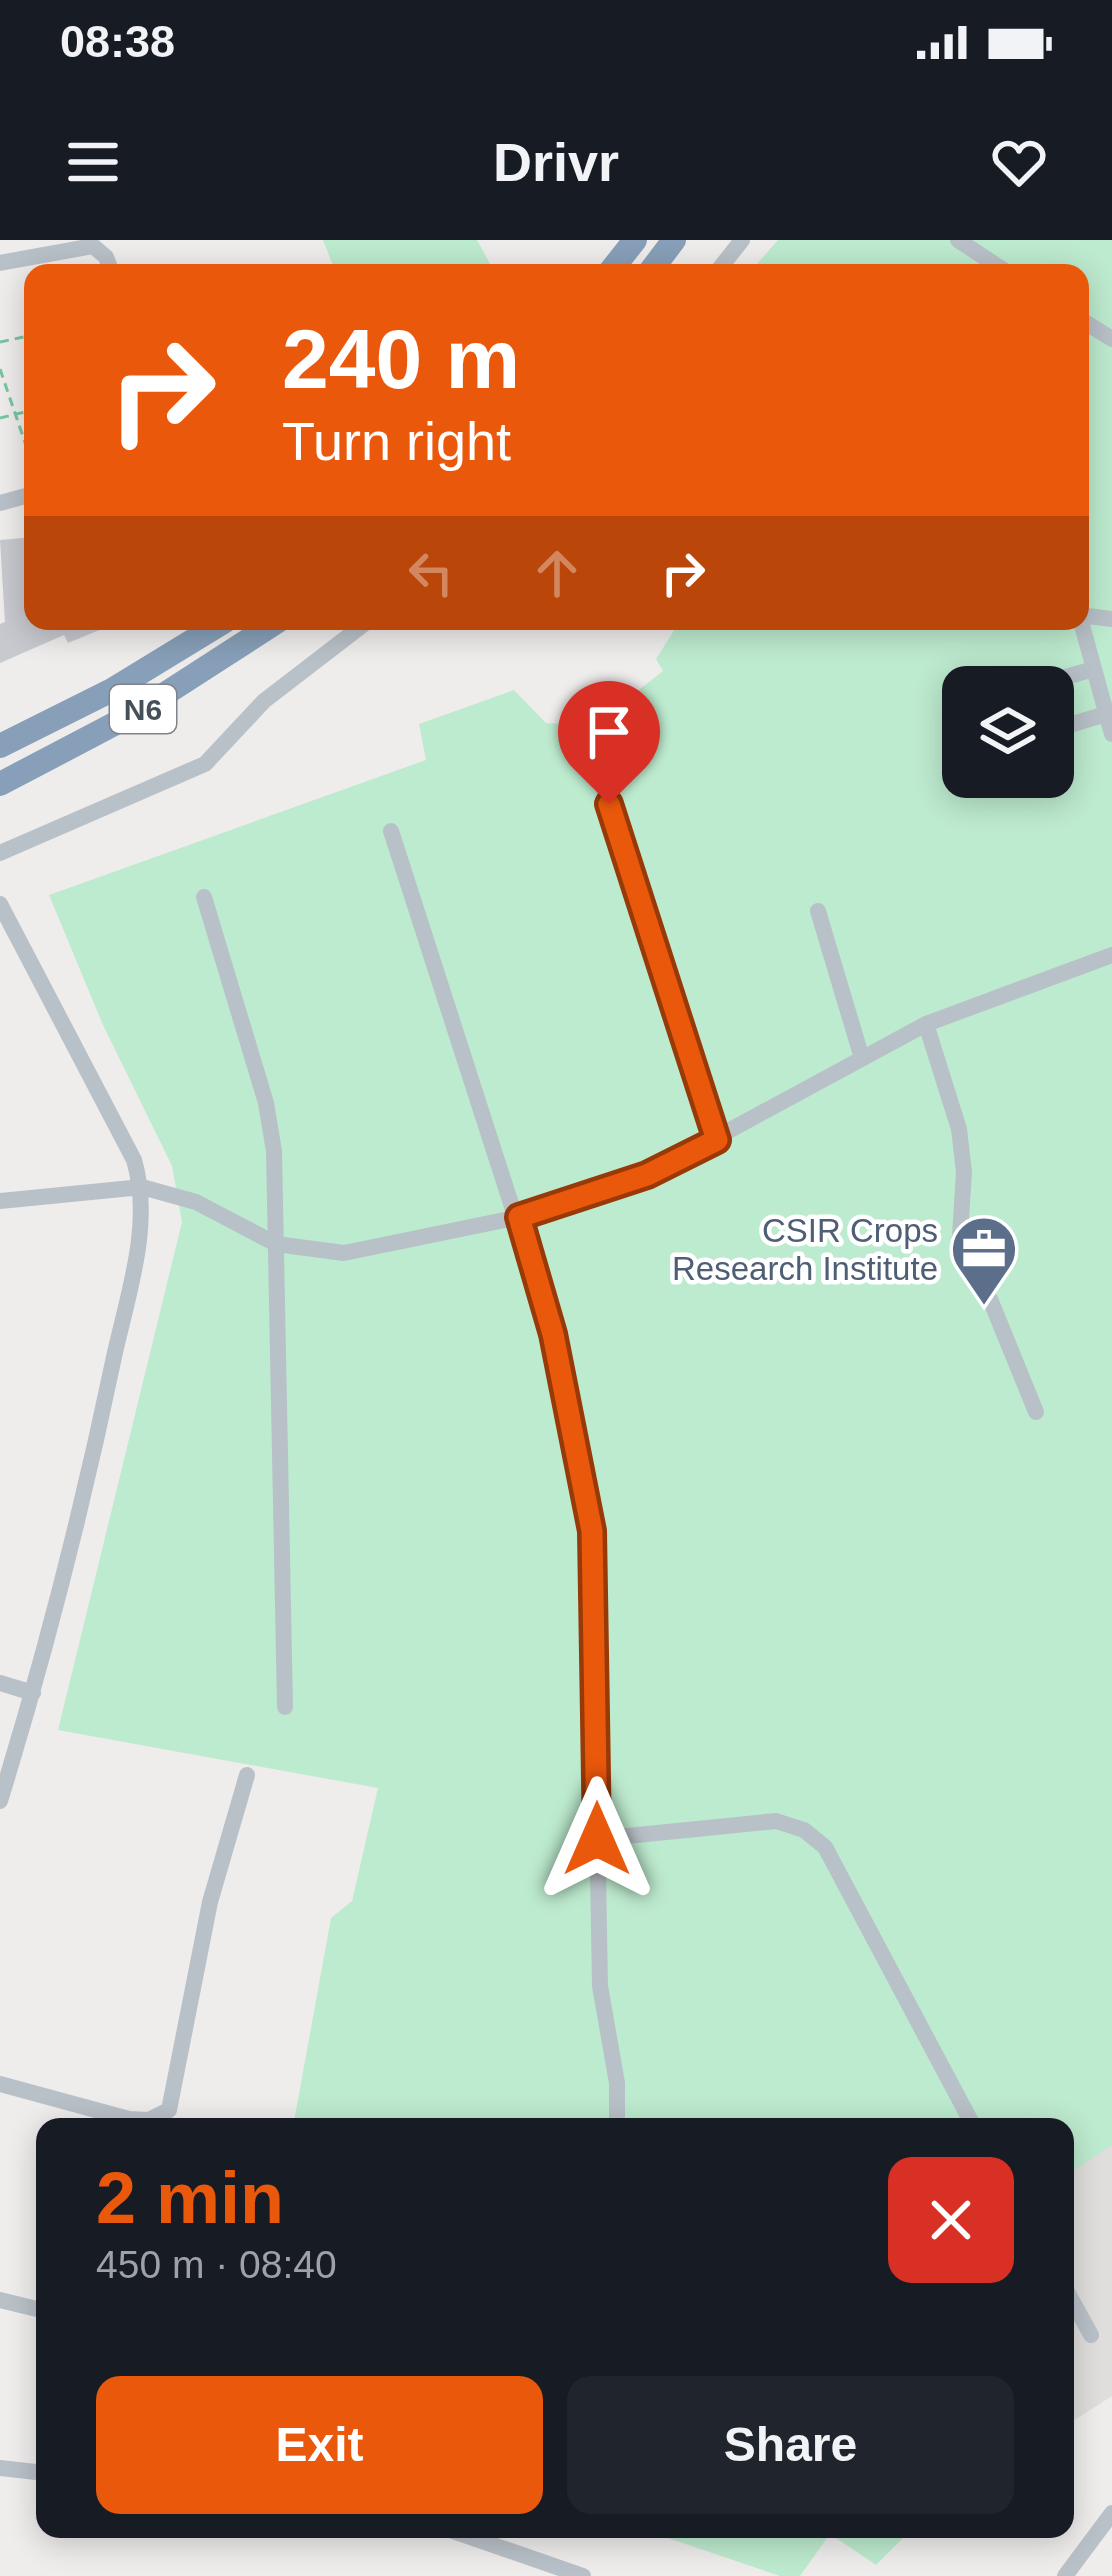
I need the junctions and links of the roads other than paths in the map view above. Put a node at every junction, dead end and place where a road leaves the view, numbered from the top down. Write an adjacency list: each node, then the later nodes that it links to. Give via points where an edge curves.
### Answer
1 (635, 240): 6 (highway)
2 (742, 240): 7 (street)
3 (958, 240): 8 (street)
4 (93, 243): 5 (street)
5 (0, 263)
6 (617, 264)
7 (723, 264)
8 (994, 264)
9 (210, 630): 18 (highway, N6)
10 (264, 630): 20 (highway, N6, via 137,712)
11 (356, 630): 22 (street, via 264,701 205,764)
12 (1084, 630): 13 (street)
13 (1094, 669): 14 (street); 15 (street)
14 (1074, 675)
15 (1106, 714): 16 (street); 17 (street)
16 (1074, 724)
17 (1112, 734)
18 (0, 746)
19 (595, 762): 29 (street)
20 (0, 784)
21 (391, 831): 32 (street)
22 (0, 854)
23 (204, 897): 33 (street, via 266,1103)
24 (0, 904): 30 (street)
25 (818, 911): 28 (street)
26 (1112, 956): 27 (street)
27 (926, 1024): 28 (street); 34 (street, via 959,1129 958,1251 990,1299)
28 (861, 1055): 29 (street)
29 (717, 1140): 32 (street, via 647,1175)
30 (142, 1187): 31 (street); 33 (street, via 196,1202); 36 (street, via 141,1229 102,1416)
31 (0, 1202)
32 (519, 1217): 33 (street, via 344,1253); 40 (street, via 553,1334 592,1531)
33 (276, 1244): 37 (street)
34 (1036, 1412)
35 (0, 1683): 36 (street)
36 (33, 1694): 39 (street)
37 (285, 1707)
38 (248, 1774): 43 (street, via 206,1920 169,2110)
39 (0, 1801)
40 (597, 1839): 44 (street, via 600,1986); 45 (street, via 776,1821 804,1830 825,1847)
41 (0, 2084): 42 (street)
42 (122, 2118)
43 (153, 2118)
44 (617, 2118)
45 (969, 2118)
46 (0, 2300): 48 (street)
47 (1074, 2304): 49 (street)
48 (36, 2309)
49 (1091, 2335)
50 (0, 2468): 51 (street)
51 (36, 2472)
52 (1112, 2513): 55 (street)
53 (472, 2538): 54 (street)
54 (573, 2574)
55 (1065, 2576)

